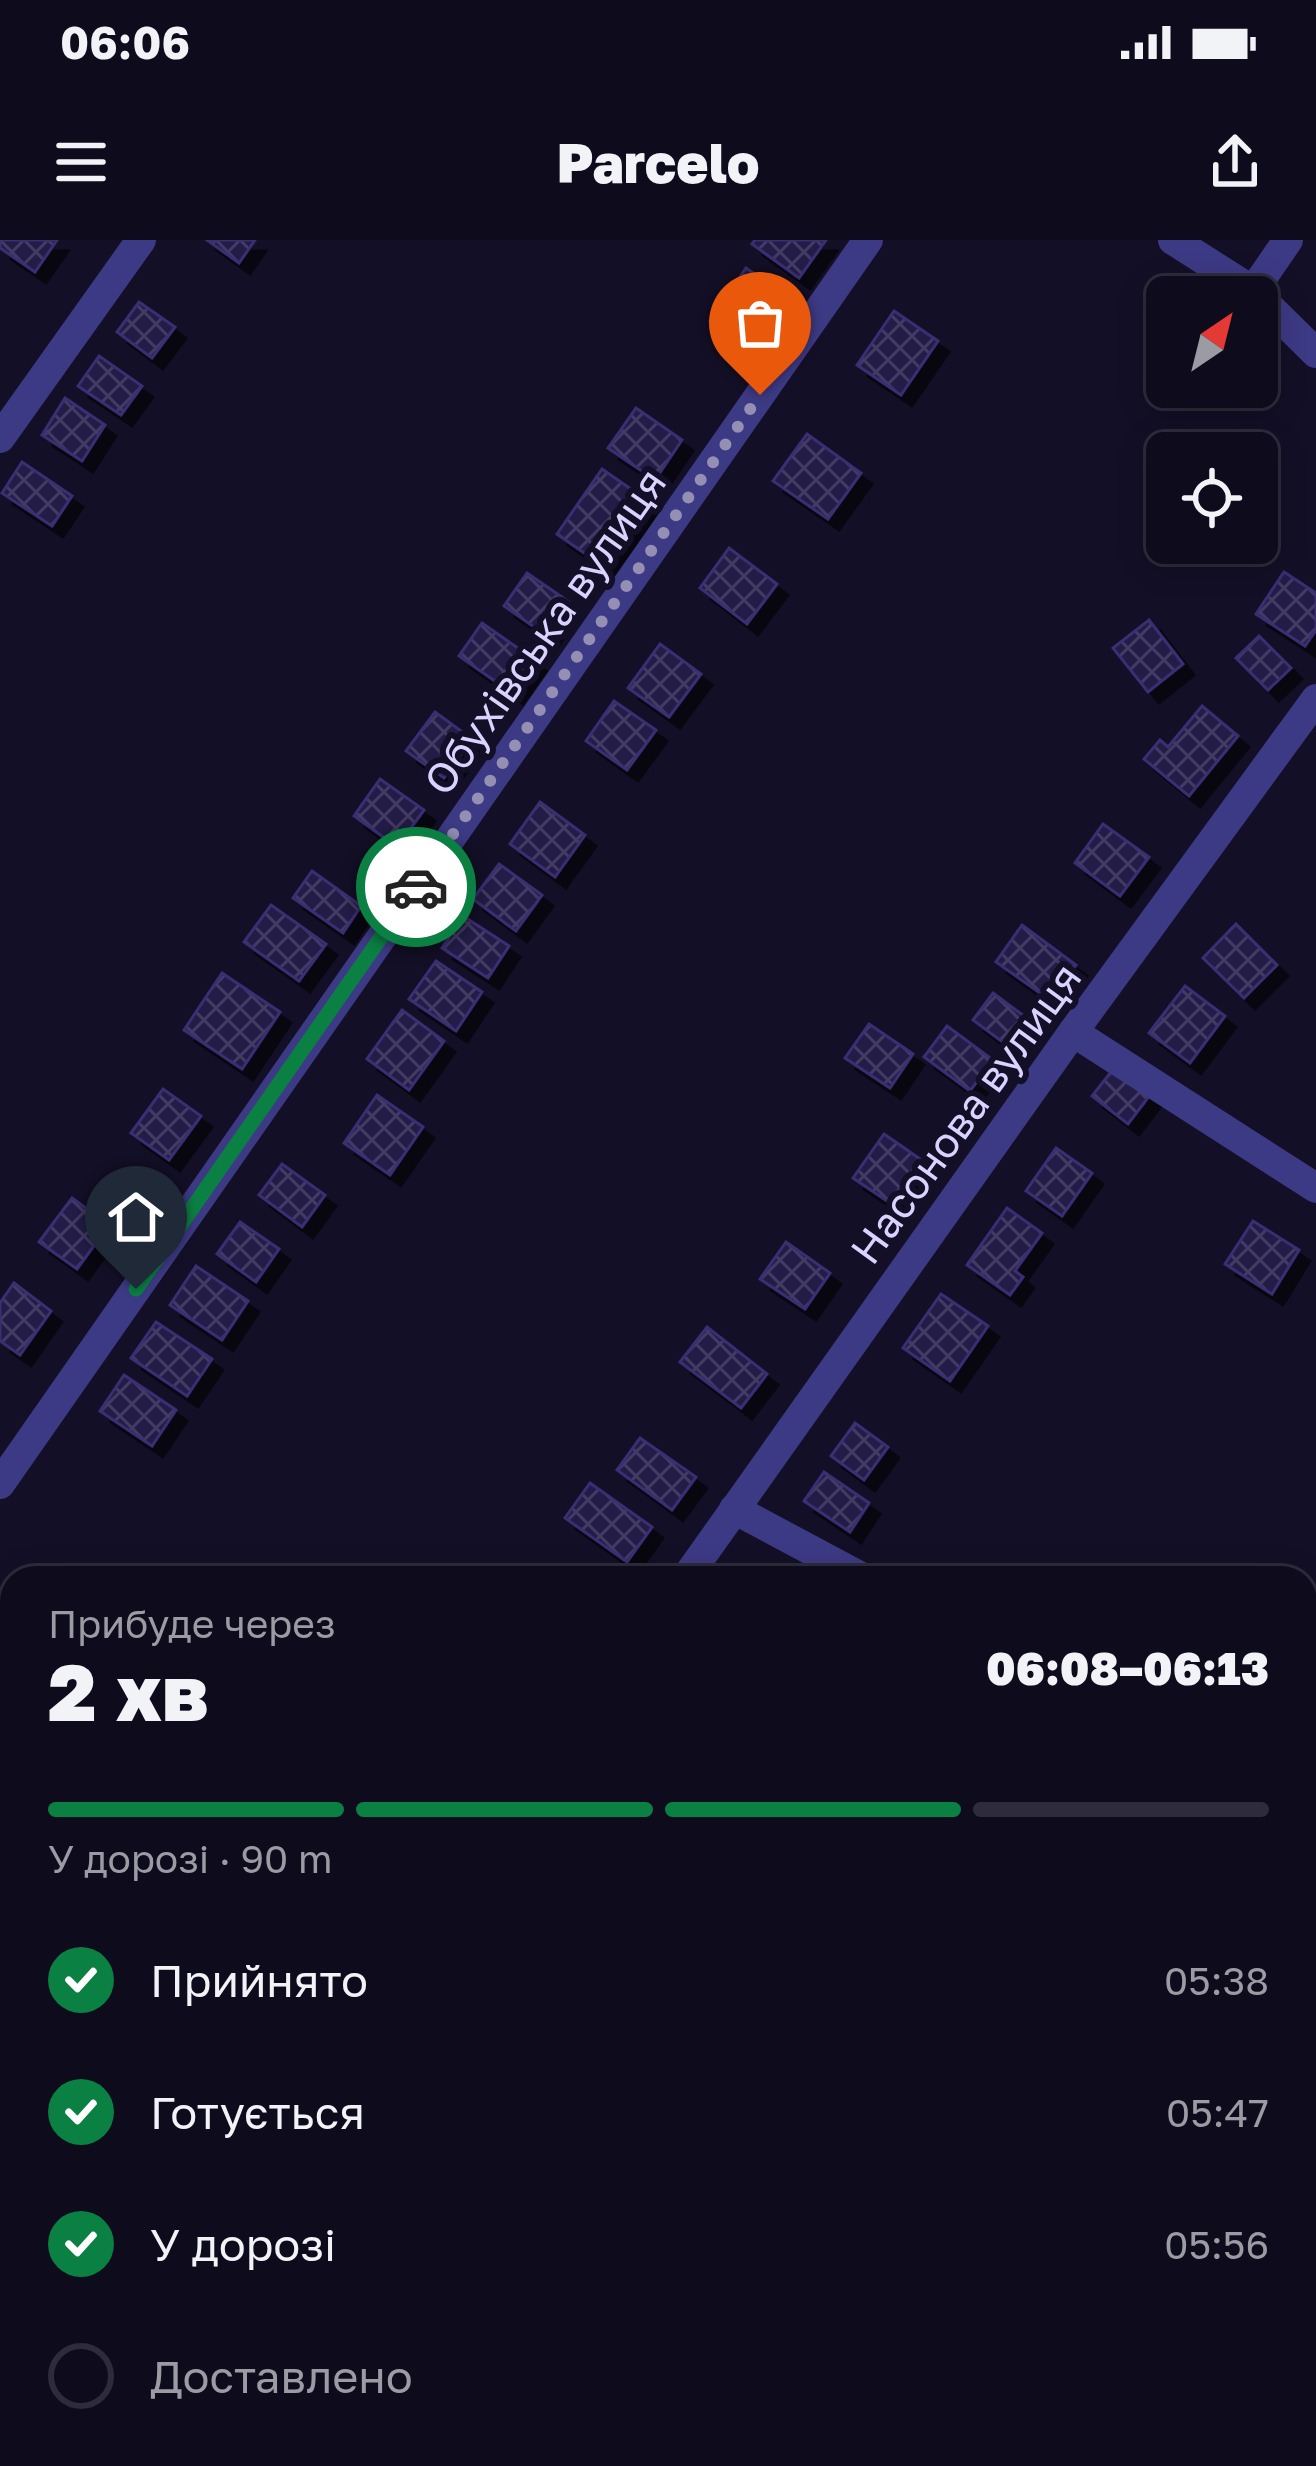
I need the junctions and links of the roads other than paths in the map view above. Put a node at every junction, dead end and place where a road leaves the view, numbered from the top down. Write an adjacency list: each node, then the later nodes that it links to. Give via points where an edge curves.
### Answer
1 (141, 240): 9 (street)
2 (868, 240): 13 (street, Обухівська вулиця)
3 (1173, 240): 5 (street)
4 (1288, 240): 6 (street)
5 (1229, 276)
6 (1263, 276)
7 (1278, 316): 8 (street)
8 (1316, 353)
9 (0, 438)
10 (1316, 699): 11 (street, Насонова вулиця)
11 (1073, 1032): 12 (street); 14 (street, Насонова вулиця)
12 (1316, 1189)
13 (0, 1484)
14 (734, 1509): 15 (street, Насонова вулиця); 16 (street)
15 (694, 1566)
16 (841, 1566)

